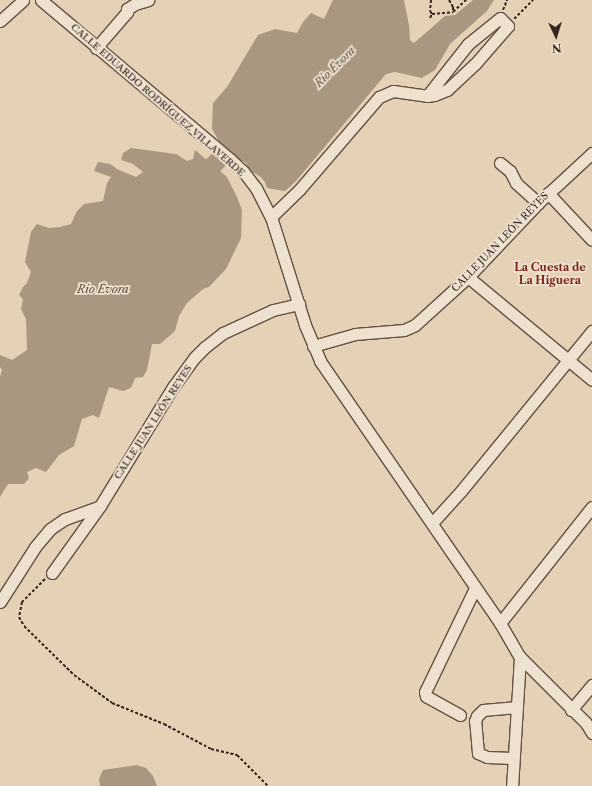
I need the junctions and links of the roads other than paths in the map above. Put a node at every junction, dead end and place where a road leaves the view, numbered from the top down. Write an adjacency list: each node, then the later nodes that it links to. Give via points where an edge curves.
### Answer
1 (23, 0): 4 (street)
2 (41, 0): 5 (street, CALLE EDUARDO RODRÍGUEZ VILLAVERDE)
3 (148, 0): 5 (street, via 127,9)
4 (0, 21)
5 (96, 48): 11 (street, CALLE EDUARDO RODRÍGUEZ VILLAVERDE, via 243,171 256,188)
6 (427, 96): 6 (street, via 441,93 453,86 508,26 500,18 468,44); 11 (street, via 393,91 379,97 299,190)
7 (592, 153): 9 (street, CALLE JUAN LEÓN REYES)
8 (500, 163): 10 (street, via 510,171 516,183)
9 (548, 193): 10 (street, CALLE JUAN LEÓN REYES); 12 (street)
10 (538, 203): 13 (street, CALLE JUAN LEÓN REYES)
11 (271, 217): 14 (street, CALLE EDUARDO RODRÍGUEZ VILLAVERDE)
12 (592, 240)
13 (468, 277): 16 (street, CALLE JUAN LEÓN REYES, via 410,328 394,332 355,334); 17 (street)
14 (298, 304): 16 (street, CALLE EDUARDO RODRÍGUEZ VILLAVERDE); 19 (street, CALLE JUAN LEÓN REYES, via 273,310 243,323 223,333 205,347 173,387)
15 (592, 331): 17 (street)
16 (313, 346): 21 (street, CALLE EDUARDO RODRÍGUEZ VILLAVERDE, via 329,376)
17 (568, 360): 18 (street); 21 (street)
18 (592, 380)
19 (100, 506): 22 (street, CALLE JUAN LEÓN REYES); 24 (street, via 65,518 50,529 35,547)
20 (592, 507): 25 (street)
21 (432, 523): 23 (street, CALLE EDUARDO RODRÍGUEZ VILLAVERDE)
22 (52, 573)
23 (475, 588): 25 (street, CALLE EDUARDO RODRÍGUEZ VILLAVERDE); 30 (street, via 425,692 426,696)
24 (0, 602)
25 (500, 623): 26 (street, CALLE EDUARDO RODRÍGUEZ VILLAVERDE)
26 (520, 657): 28 (street); 29 (street, CALLE EDUARDO RODRÍGUEZ VILLAVERDE)
27 (592, 685): 29 (street)
28 (517, 707): 32 (street); 32 (street, via 483,710 475,721 478,753 487,757)
29 (571, 710): 31 (street, CALLE EDUARDO RODRÍGUEZ VILLAVERDE)
30 (460, 715)
31 (592, 733)
32 (513, 758): 33 (street)
33 (512, 786)

